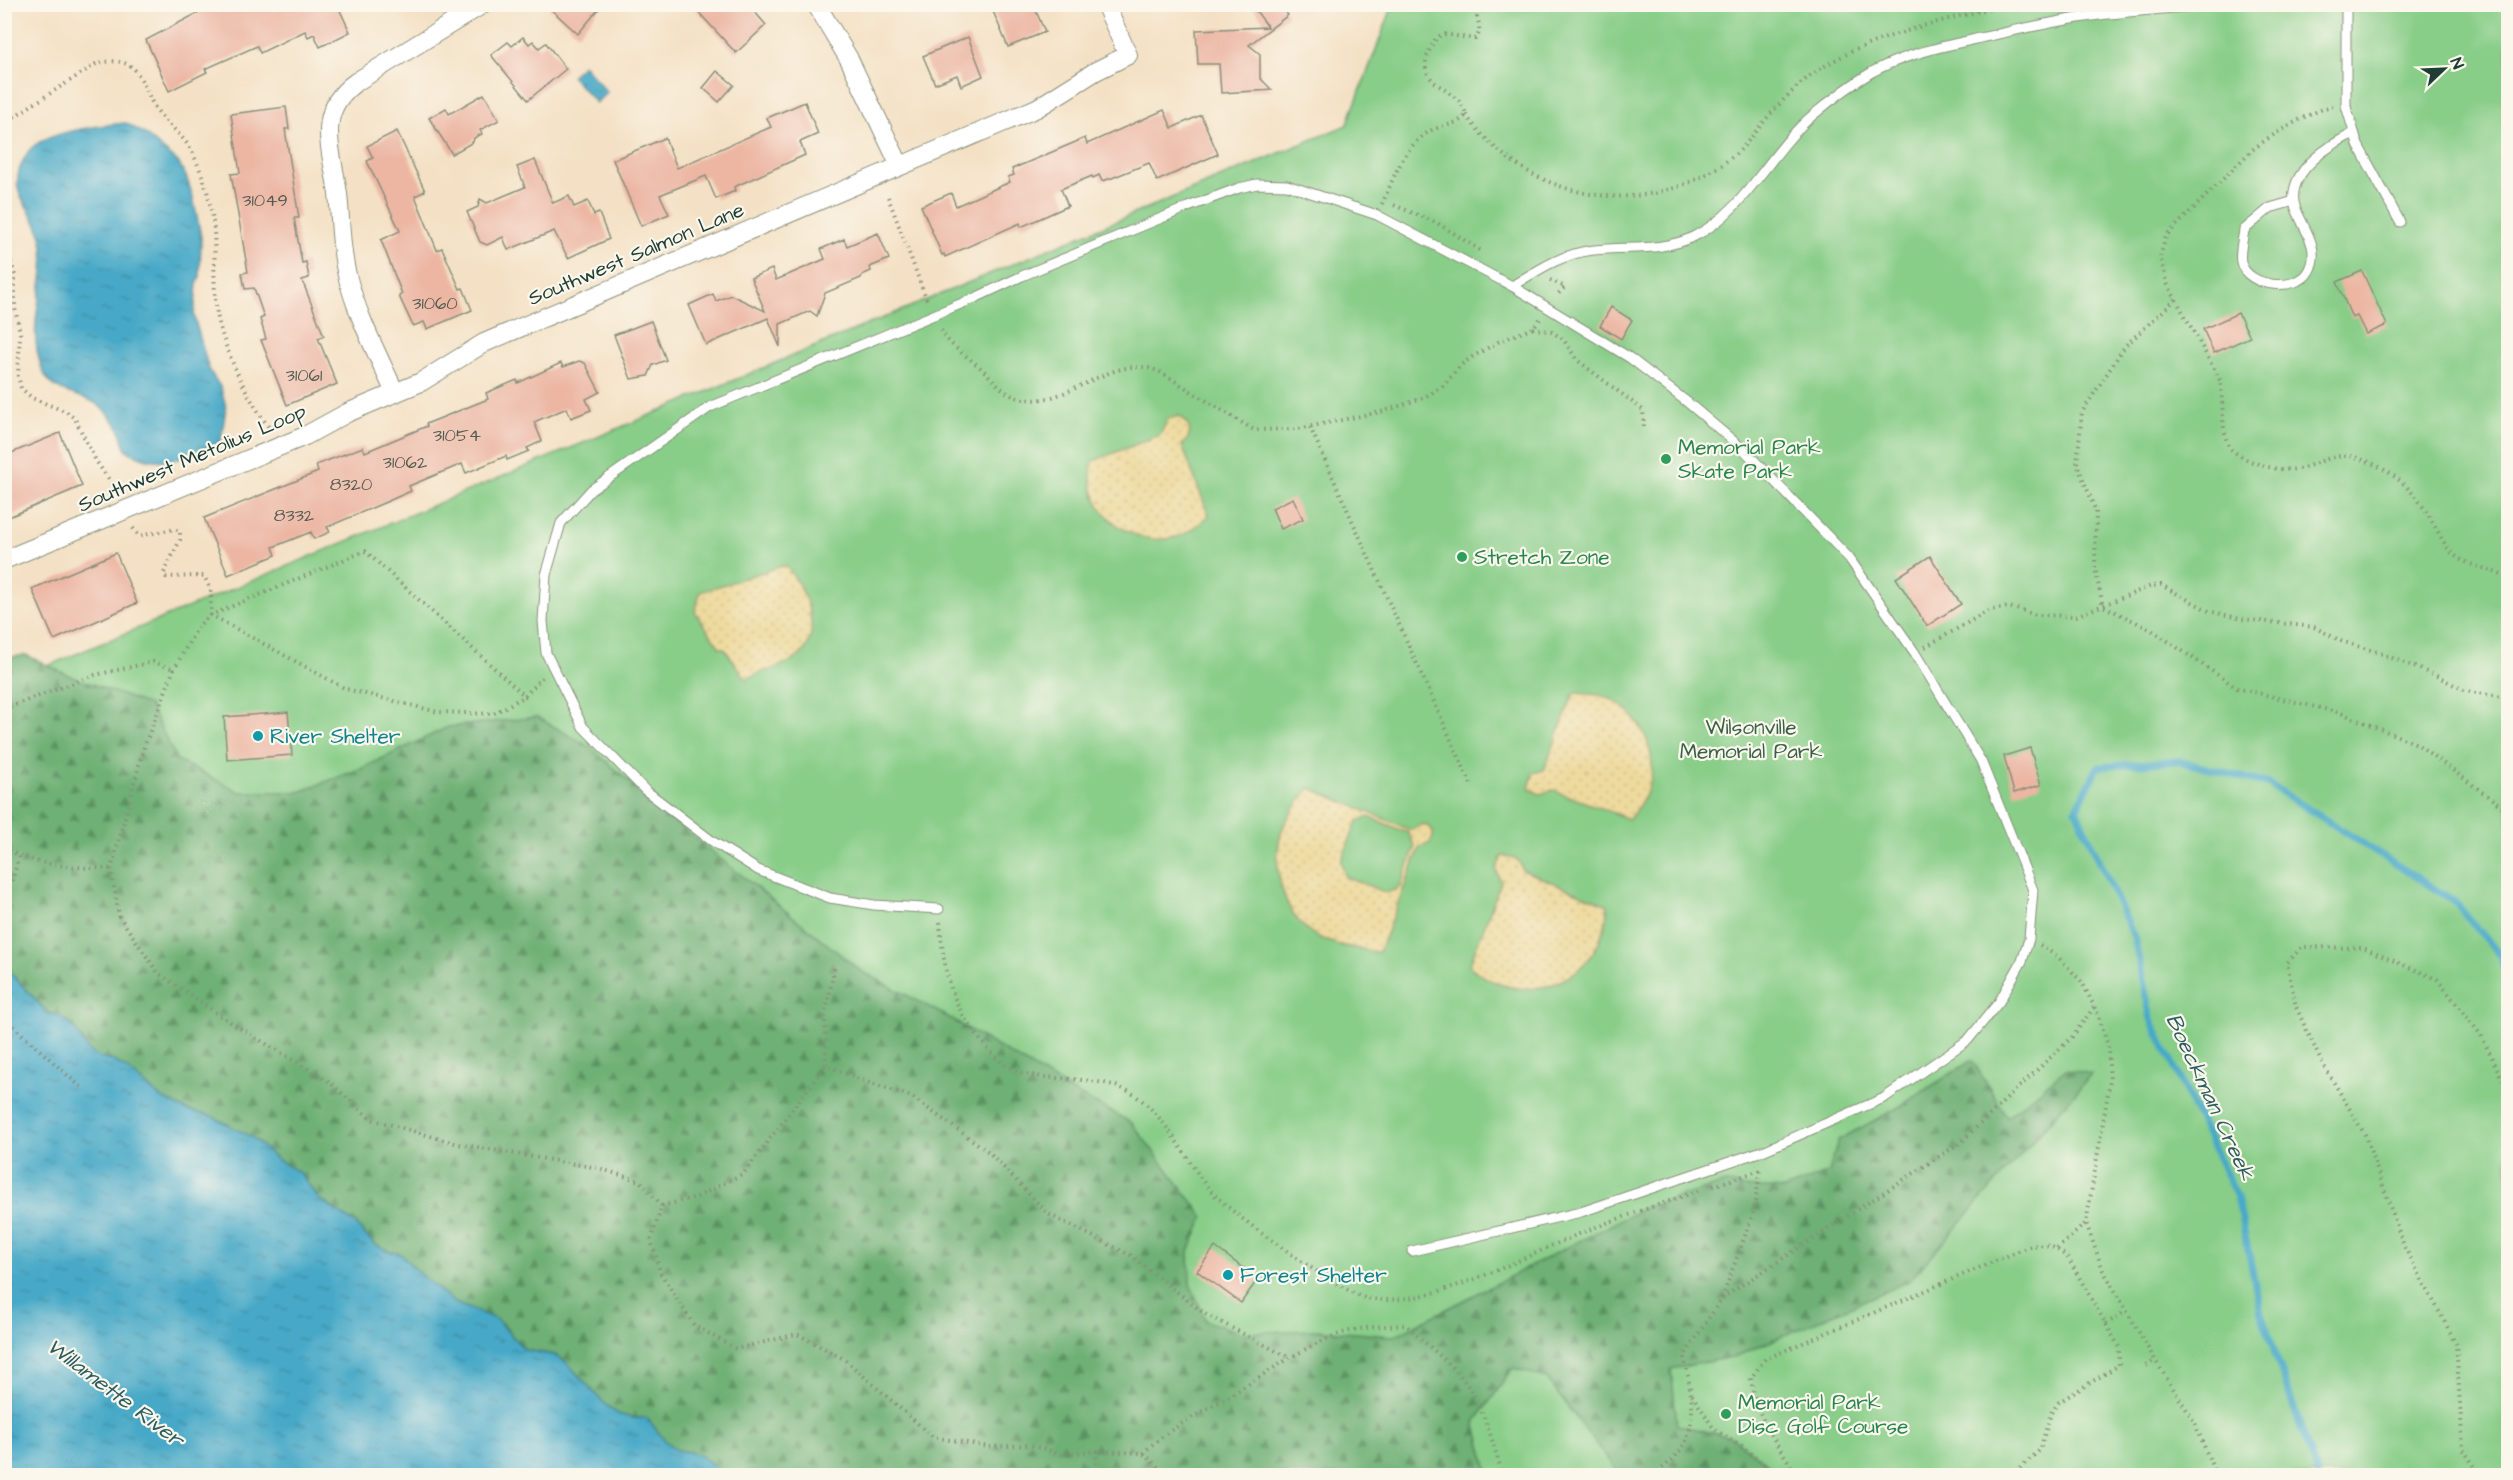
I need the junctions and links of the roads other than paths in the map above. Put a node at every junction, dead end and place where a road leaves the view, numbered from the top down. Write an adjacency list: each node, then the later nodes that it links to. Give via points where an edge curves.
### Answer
1 (483, 4): 11 (street, via 356,82 332,108 329,134 347,276)
2 (816, 4): 7 (street, via 849,59)
3 (1105, 4): 7 (street, Southwest Salmon Lane, via 1128,55 1036,108)
4 (2219, 4): 10 (lane, via 2042,25 1943,46 1895,62 1872,73 1811,117 1734,206 1692,238 1665,245 1570,254)
5 (2346, 4): 6 (lane, via 2346,106)
6 (2354, 133): 8 (lane, via 2327,147 2306,167); 9 (lane)
7 (900, 166): 11 (street, Southwest Salmon Lane, via 484,343 421,382)
8 (2294, 201): 8 (lane, via 2313,249 2309,273 2299,283 2262,282 2247,274 2241,262 2244,230 2270,208)
9 (2400, 222)
10 (1512, 286): 13 (lane, via 1377,215 1287,185 1257,184 1188,207 710,407 591,490 561,523 546,575 543,621 551,667 583,727 645,790 758,870 830,898); 14 (lane, via 1630,358 1687,402 1744,450 1849,558 1981,761 2033,890 2029,939 2022,962 1999,1002 1968,1040 1884,1098 1765,1150 1581,1212)
11 (395, 393): 12 (street, Southwest Metolius Loop, via 279,447)
12 (4, 560)
13 (939, 909)
14 (1412, 1251)

